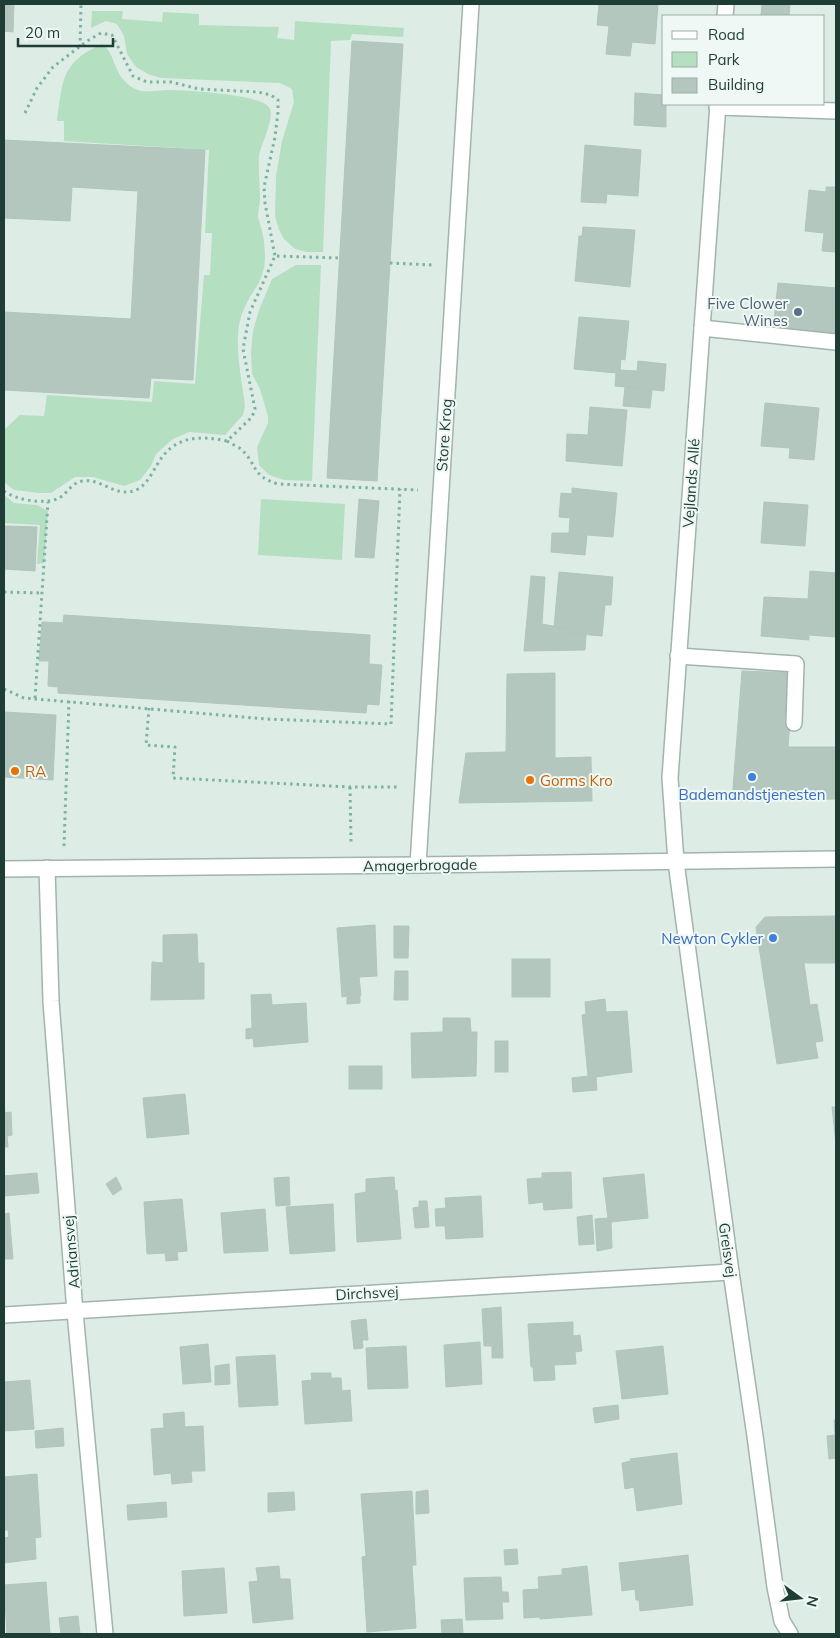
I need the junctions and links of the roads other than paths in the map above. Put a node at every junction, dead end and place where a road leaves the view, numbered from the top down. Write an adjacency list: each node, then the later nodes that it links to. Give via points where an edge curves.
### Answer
1 (471, 4): 10 (street, Store Krog)
2 (717, 105): 3 (street); 4 (street, Vejlands Allé)
3 (836, 111)
4 (702, 328): 5 (street); 6 (street, Vejlands Allé)
5 (836, 342)
6 (678, 656): 7 (street, via 796,664); 9 (street, Vejlands Allé, via 670,778)
7 (794, 723)
8 (836, 859): 9 (street, Amagerbrogade)
9 (676, 862): 10 (street, Amagerbrogade); 13 (street, Greisvej)
10 (418, 865): 12 (street, Amagerbrogade)
11 (4, 868): 12 (street, Amagerbrogade)
12 (47, 868): 14 (street, Adriansvej, via 51,1000)
13 (731, 1272): 14 (street, Dirchsvej); 17 (street, Greisvej, via 774,1587 782,1621)
14 (76, 1312): 15 (street, Dirchsvej); 16 (street, Adriansvej)
15 (4, 1315)
16 (105, 1634)
17 (790, 1634)

